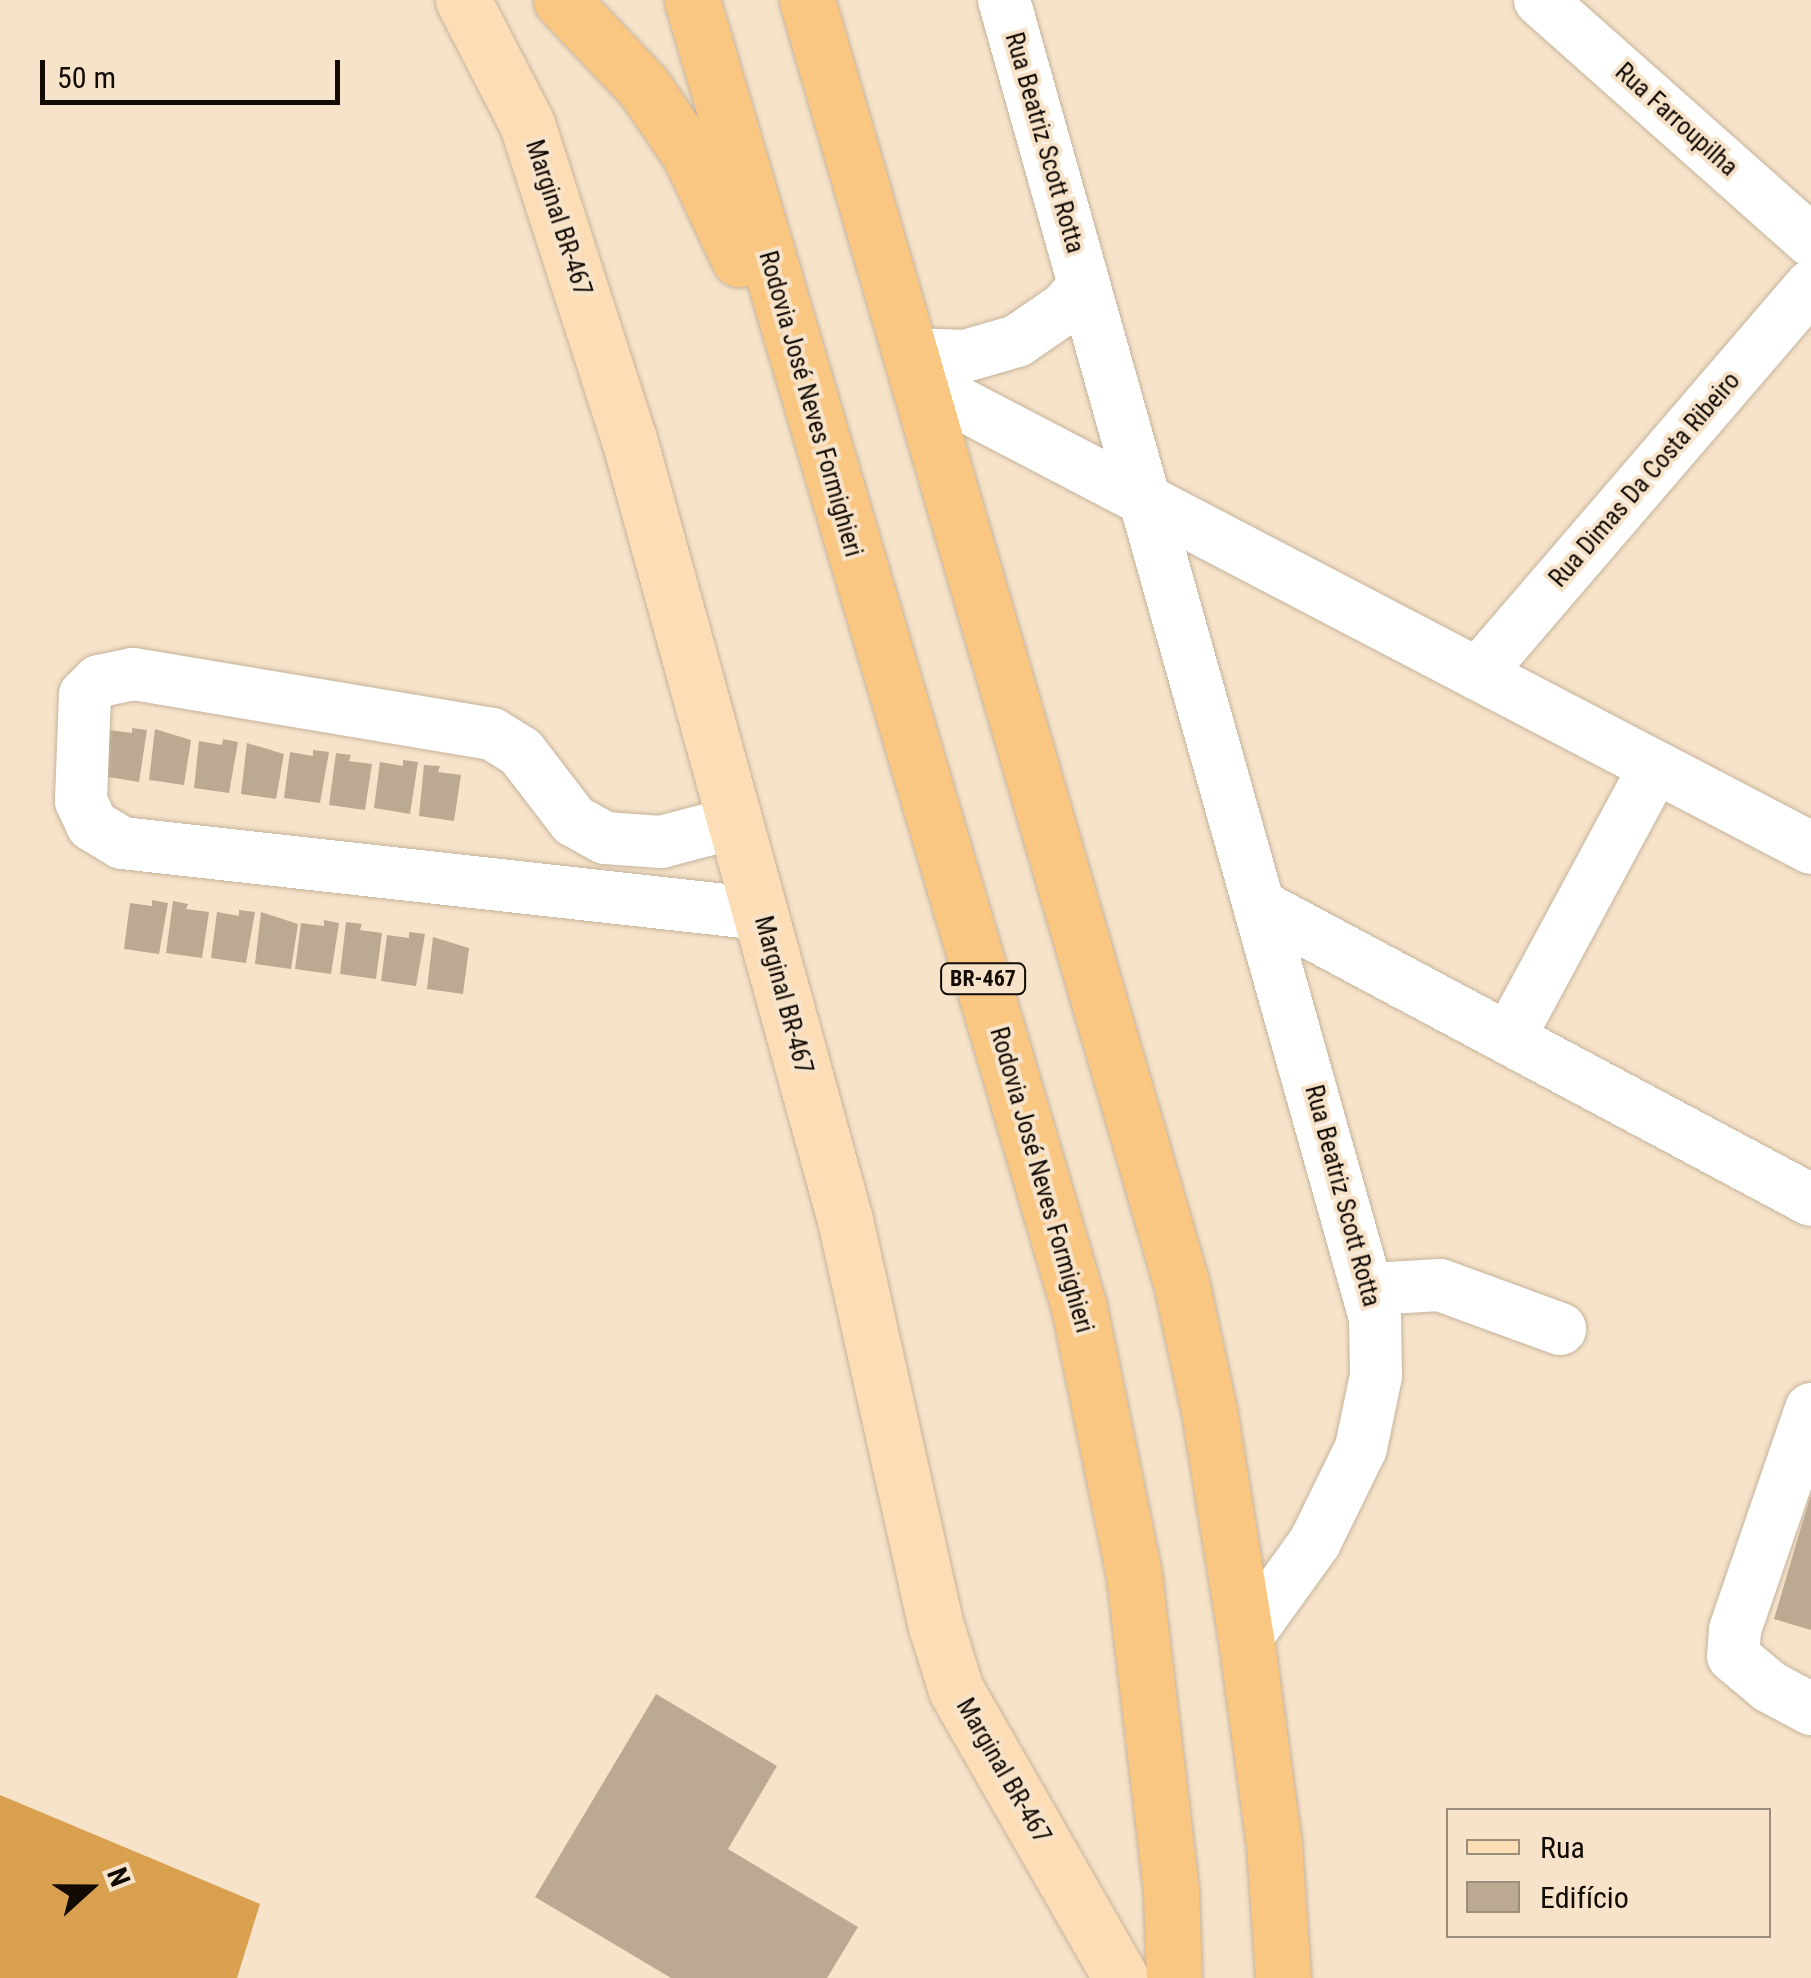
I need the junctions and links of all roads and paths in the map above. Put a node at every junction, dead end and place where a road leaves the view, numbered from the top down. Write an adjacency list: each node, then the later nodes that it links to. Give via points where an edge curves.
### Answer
1 (463, 0): 15 (main road, Marginal BR-467, via 527,124 630,439)
2 (562, 0): 11 (highway, via 643,86 690,155)
3 (692, 0): 11 (highway, Rodovia José Neves Formighieri / BR-467)
4 (807, 0): 10 (highway)
5 (1004, 0): 8 (street, Rua Beatriz Scott Rotta)
6 (1540, 0): 7 (street, Rua Farroupilha)
7 (1811, 241)
8 (1084, 286): 10 (street, via 1054,318 1017,341); 12 (street, Rua Beatriz Scott Rotta)
9 (1811, 286): 13 (street, Rua Dimas Da Costa Ribeiro)
10 (915, 368): 12 (street); 26 (highway, via 1181,1282 1210,1410)
11 (831, 480): 29 (highway, Rodovia José Neves Formighieri / BR-467, via 1080,1307 1134,1576 1171,1892)
12 (1146, 501): 13 (street); 19 (street, Rua Beatriz Scott Rotta)
13 (1478, 674): 14 (street)
14 (1655, 767): 17 (street); 21 (street)
15 (733, 823): 16 (street); 20 (main road, Marginal BR-467)
16 (661, 842): 18 (street); 18 (street, via 605,838 574,821 521,752 492,734 133,674 99,681 86,695 81,801 92,825 122,843)
17 (1811, 848)
18 (678, 905): 20 (street)
19 (1262, 907): 21 (street); 23 (street, Rua Beatriz Scott Rotta)
20 (761, 914): 28 (main road, Marginal BR-467, via 845,1220 956,1690)
21 (1509, 1038): 22 (street)
22 (1811, 1200)
23 (1371, 1290): 24 (street, via 1440,1285); 26 (street, Rua Beatriz Scott Rotta, via 1376,1376 1360,1448 1315,1542)
24 (1560, 1330)
25 (1811, 1409): 27 (street, via 1735,1630 1733,1656)
26 (1246, 1638): 30 (highway, via 1274,1846)
27 (1811, 1710)
28 (1120, 1978)
29 (1174, 1978)
30 (1282, 1978)

